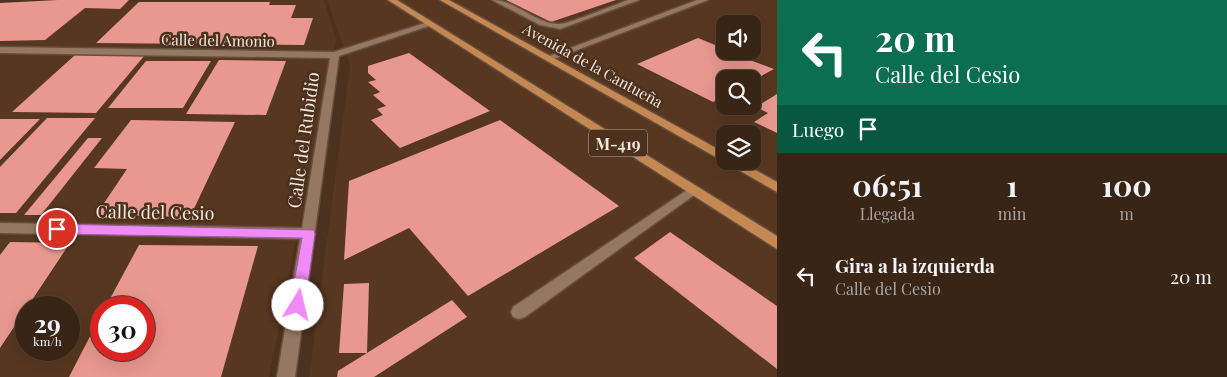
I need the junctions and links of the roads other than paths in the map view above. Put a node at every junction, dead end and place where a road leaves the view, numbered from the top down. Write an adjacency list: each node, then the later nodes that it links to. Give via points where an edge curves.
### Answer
1 (392, 0): 6 (main road, M-419)
2 (444, 0): 9 (main road, Avenida de la Cantueña / M-419)
3 (496, 0): 4 (street, via 543,23 560,27)
4 (635, 0)
5 (704, 0): 9 (street)
6 (431, 24): 8 (street, Calle del Amonio); 13 (main road, M-419)
7 (0, 50): 8 (street, Calle del Amonio)
8 (335, 55): 15 (street, Calle del Rubidio)
9 (548, 58): 10 (main road, Avenida de la Cantueña / M-419)
10 (716, 153)
11 (746, 170): 12 (main road)
12 (777, 188)
13 (692, 190): 16 (main road, M-419); 17 (street)
14 (0, 228): 15 (street, Calle del Cesio)
15 (309, 234): 18 (street, Calle del Rubidio)
16 (777, 243)
17 (519, 312)
18 (286, 377)

